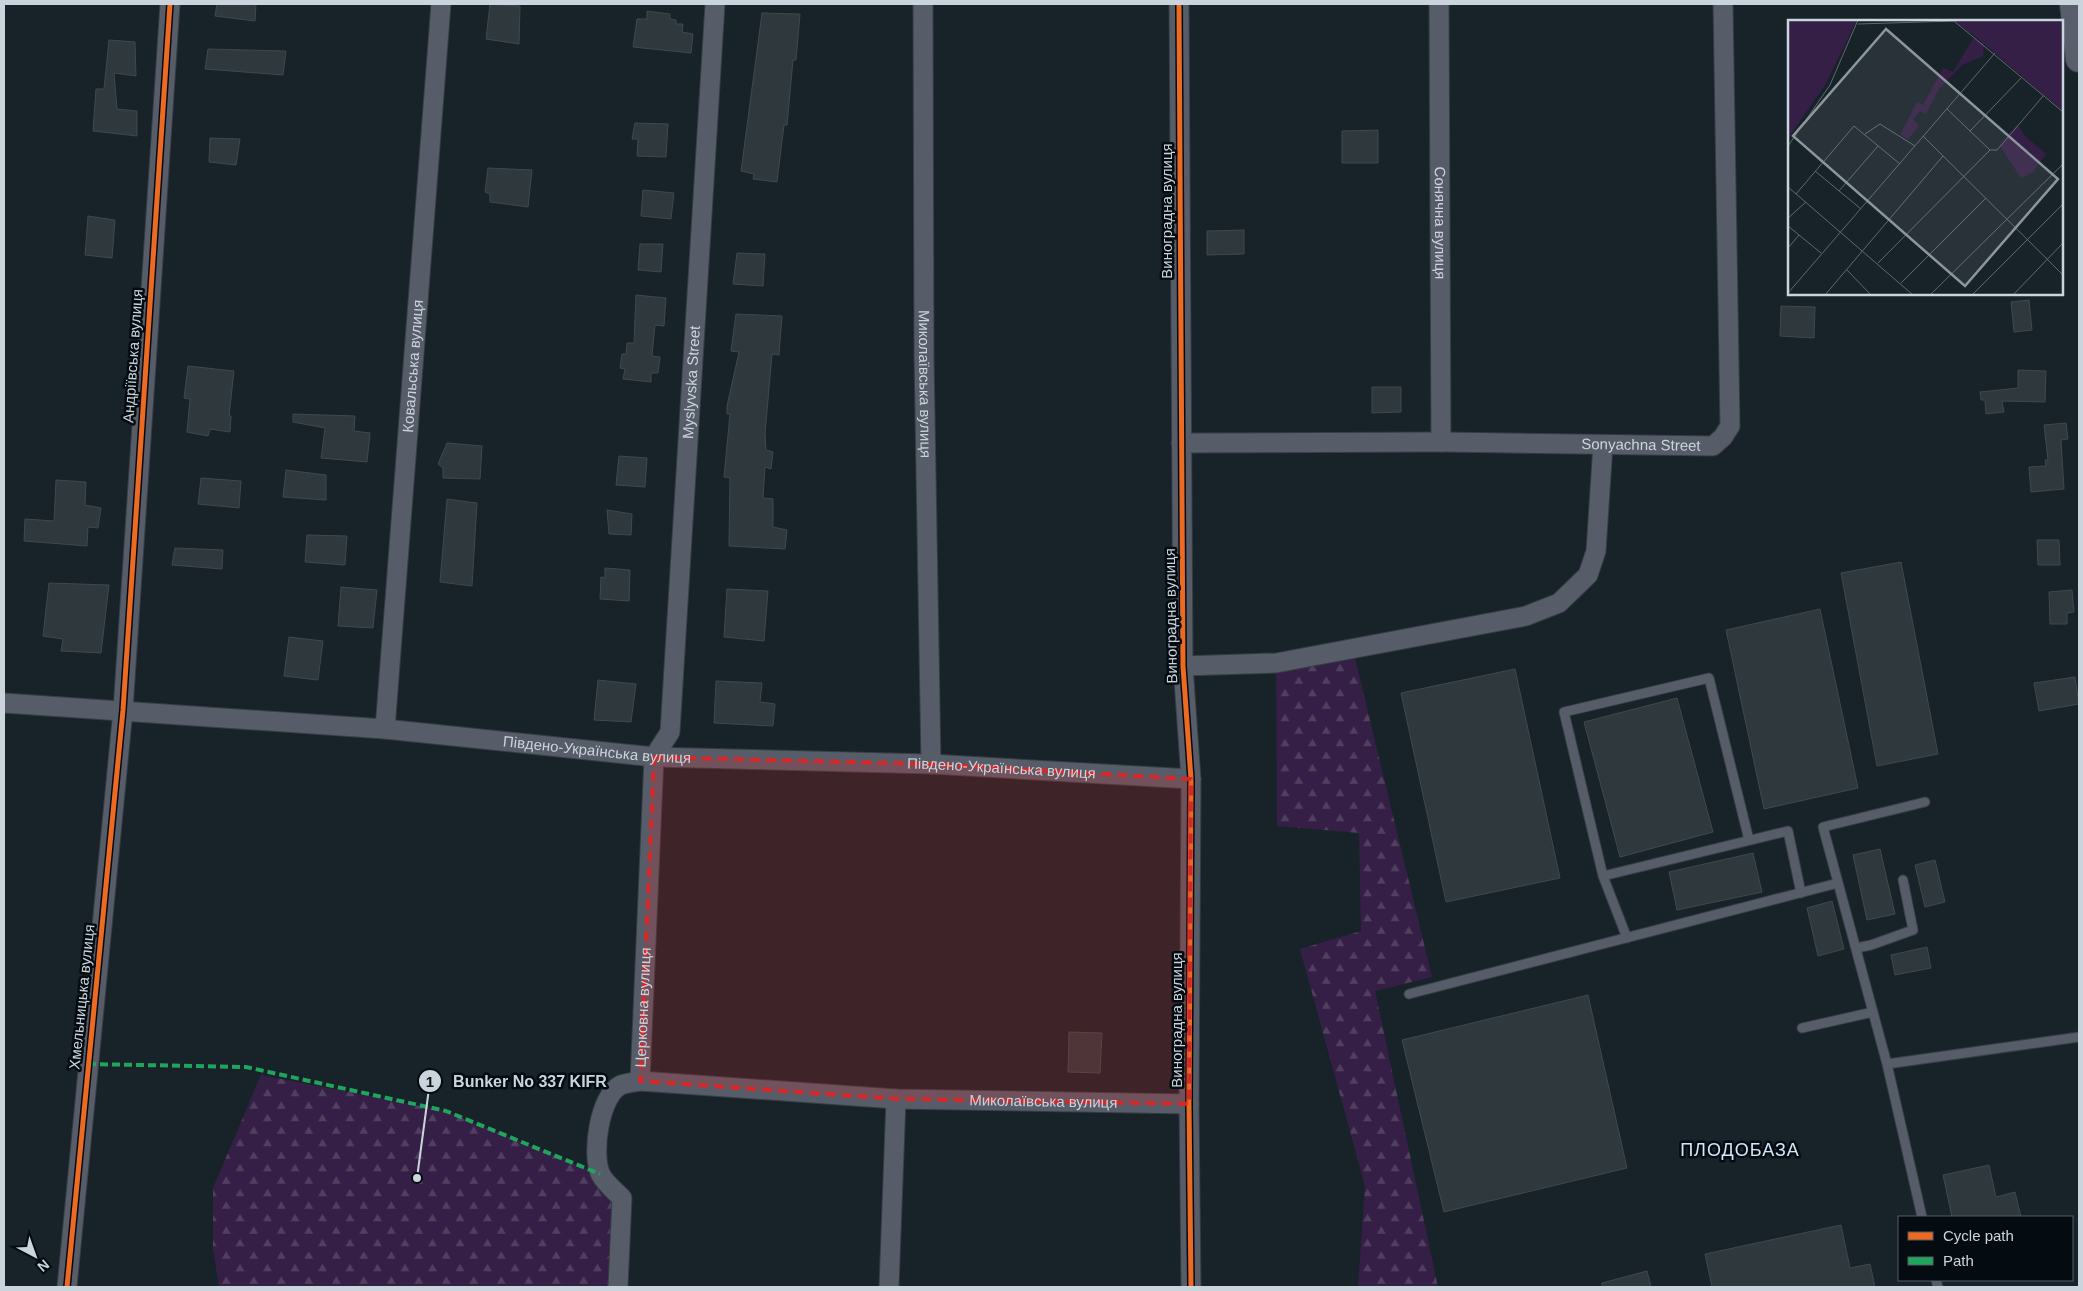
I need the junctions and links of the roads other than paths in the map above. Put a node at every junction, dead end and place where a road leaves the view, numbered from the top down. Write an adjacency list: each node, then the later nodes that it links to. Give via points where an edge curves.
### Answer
1 (170, 4): 15 (street, Андріївська вулиця)
2 (442, 4): 16 (street, Ковальська вулиця)
3 (716, 4): 17 (street, Myslyvska Street, via 670,732)
4 (923, 4): 18 (street, Миколаївська вулиця, via 924,357)
5 (1179, 4): 11 (street, Виноградна вулиця)
6 (1439, 4): 10 (street, Сонячна вулиця)
7 (1723, 4): 12 (street, Sonyachna Street, via 1730,426 1713,446)
8 (2073, 4): 9 (main road)
9 (2079, 59)
10 (1441, 442): 11 (street, Sonyachna Street); 12 (street, Sonyachna Street)
11 (1181, 443): 13 (street, Виноградна вулиця)
12 (1603, 445): 13 (street, via 1596,551 1588,575 1559,603 1526,616 1276,663)
13 (1183, 666): 19 (street, Виноградна вулиця)
14 (4, 703): 15 (street, Південо-Українська вулиця)
15 (123, 710): 16 (street, Південо-Українська вулиця); 37 (street, Хмельницька вулиця)
16 (385, 729): 17 (street, Південо-Українська вулиця)
17 (654, 757): 18 (street, Південо-Українська вулиця); 33 (street, Церковна вулиця)
18 (931, 764): 19 (street, Південо-Українська вулиця)
19 (1192, 779): 35 (street, Виноградна вулиця)
20 (1925, 802): 24 (lane, via 1823,827)
21 (1749, 840): 22 (lane); 22 (lane, via 1709,678 1564,712); 25 (lane, via 1788,831)
22 (1603, 876): 26 (lane)
23 (1903, 880): 27 (lane, via 1913,930)
24 (1838, 883): 25 (lane); 27 (lane)
25 (1800, 893): 26 (lane)
26 (1626, 938): 28 (lane)
27 (1856, 948): 29 (lane)
28 (1409, 994)
29 (1873, 1012): 30 (lane); 32 (lane)
30 (1802, 1028)
31 (2079, 1036): 32 (lane)
32 (1886, 1064): 36 (lane)
33 (640, 1081): 34 (street, Миколаївська вулиця); 38 (street, Церковна вулиця, via 620,1085 606,1101 599,1121 600,1174 622,1198)
34 (896, 1099): 35 (street, Миколаївська вулиця); 39 (street)
35 (1189, 1104): 40 (street, Виноградна вулиця)
36 (1922, 1216)
37 (67, 1287)
38 (618, 1287)
39 (889, 1287)
40 (1191, 1287)

